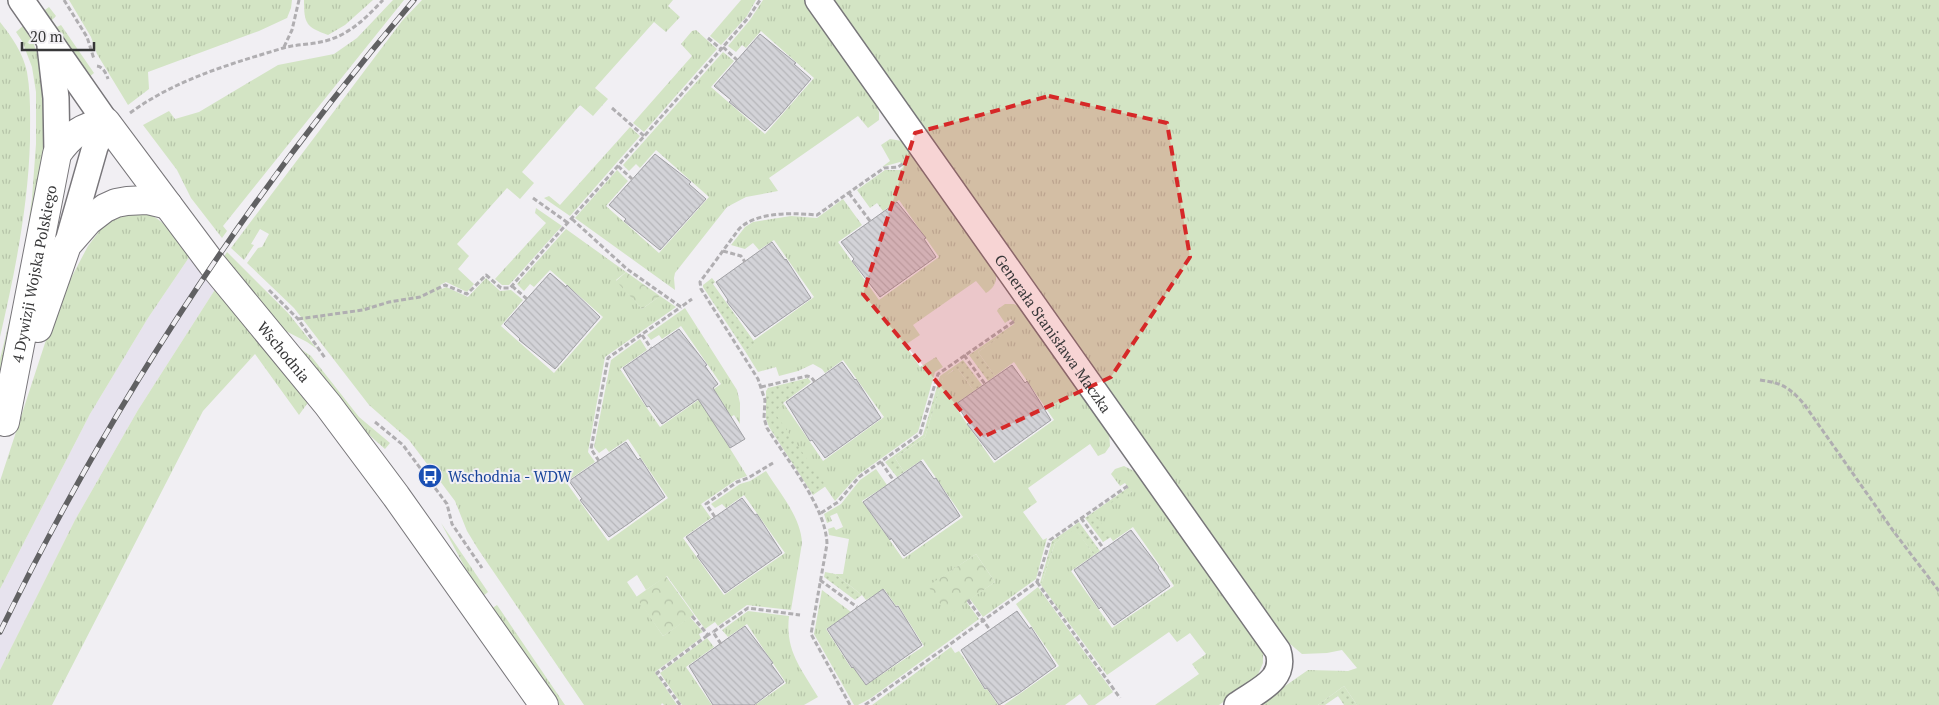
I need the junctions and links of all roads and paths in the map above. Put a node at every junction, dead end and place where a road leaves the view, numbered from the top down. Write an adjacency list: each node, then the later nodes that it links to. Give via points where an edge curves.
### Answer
1 (20, 0): 7 (street, Wschodnia)
2 (299, 0): 8 (path)
3 (383, 0): 8 (path, via 351,30 325,41)
4 (760, 0): 9 (path)
5 (818, 0): 69 (street, Generała Stanisława Maczka, via 1278,651 1281,660 1275,678)
6 (708, 38): 9 (path)
7 (49, 41): 12 (street, Wschodnia); 14 (street, 4 Dywizji Wojska Polskiego, via 56,98)
8 (284, 47): 12 (path, via 182,82)
9 (722, 48): 10 (path); 13 (path)
10 (737, 60)
11 (612, 108): 13 (path)
12 (115, 120): 14 (street, 4 Dywizji Wojska Polskiego, via 93,125 72,135); 20 (street, Wschodnia); 24 (street, 4 Dywizji Wojska Polskiego, via 95,147)
13 (644, 136): 16 (path)
14 (57, 154): 41 (street, 4 Dywizji Wojska Polskiego)
15 (902, 165): 18 (path, via 884,168)
16 (618, 166): 17 (path); 21 (path)
17 (632, 179)
18 (849, 192): 22 (path); 25 (path, via 817,215 791,213 753,219 739,229)
19 (533, 198): 23 (path)
20 (168, 206): 24 (street, 4 Dywizji Wojska Polskiego, via 147,200 116,203 88,221); 65 (street, Wschodnia, via 396,496)
21 (572, 219): 23 (path); 30 (path, via 627,269)
22 (870, 221)
23 (568, 223): 27 (path)
24 (67, 245): 41 (street, 4 Dywizji Wojska Polskiego)
25 (723, 251): 26 (path, via 741,256); 39 (path, via 702,278 701,289)
26 (745, 262)
27 (512, 286): 28 (path); 31 (path, via 501,288 486,274 468,294 445,285 420,297 363,310)
28 (527, 299)
29 (692, 299): 30 (path)
30 (681, 307): 33 (path)
31 (298, 319)
32 (1013, 322): 35 (path)
33 (642, 335): 34 (path); 42 (path, via 608,358 591,449)
34 (651, 348)
35 (964, 355): 38 (path); 43 (path, via 938,374 920,434)
36 (1760, 380): 54 (path, via 1779,383 1792,390 1804,404)
37 (815, 382): 39 (path, via 807,376)
38 (985, 384)
39 (762, 387): 48 (path, via 767,428)
40 (374, 421): 47 (path, via 403,445)
41 (2, 429)
42 (599, 460)
43 (881, 462): 45 (path); 48 (path, via 859,477 838,502)
44 (773, 463): 49 (path, via 737,482 706,504)
45 (894, 480)
46 (1127, 485): 50 (path)
47 (447, 504)
48 (820, 513): 52 (path, via 827,544)
49 (715, 517)
50 (1081, 518): 51 (path); 53 (path, via 1050,540)
51 (1104, 549)
52 (820, 580): 56 (path); 67 (path, via 811,634)
53 (1037, 582): 59 (path); 64 (path)
54 (1939, 591)
55 (968, 600): 59 (path)
56 (857, 607)
57 (800, 615): 61 (path, via 748,608)
58 (692, 616): 62 (path)
59 (983, 621): 60 (path); 68 (path)
60 (990, 630)
61 (713, 632): 62 (path); 63 (path)
62 (708, 635): 66 (path, via 657,672)
63 (721, 644)
64 (1120, 698)
65 (544, 705)
66 (680, 705)
67 (850, 705)
68 (864, 705)
69 (1237, 705)

